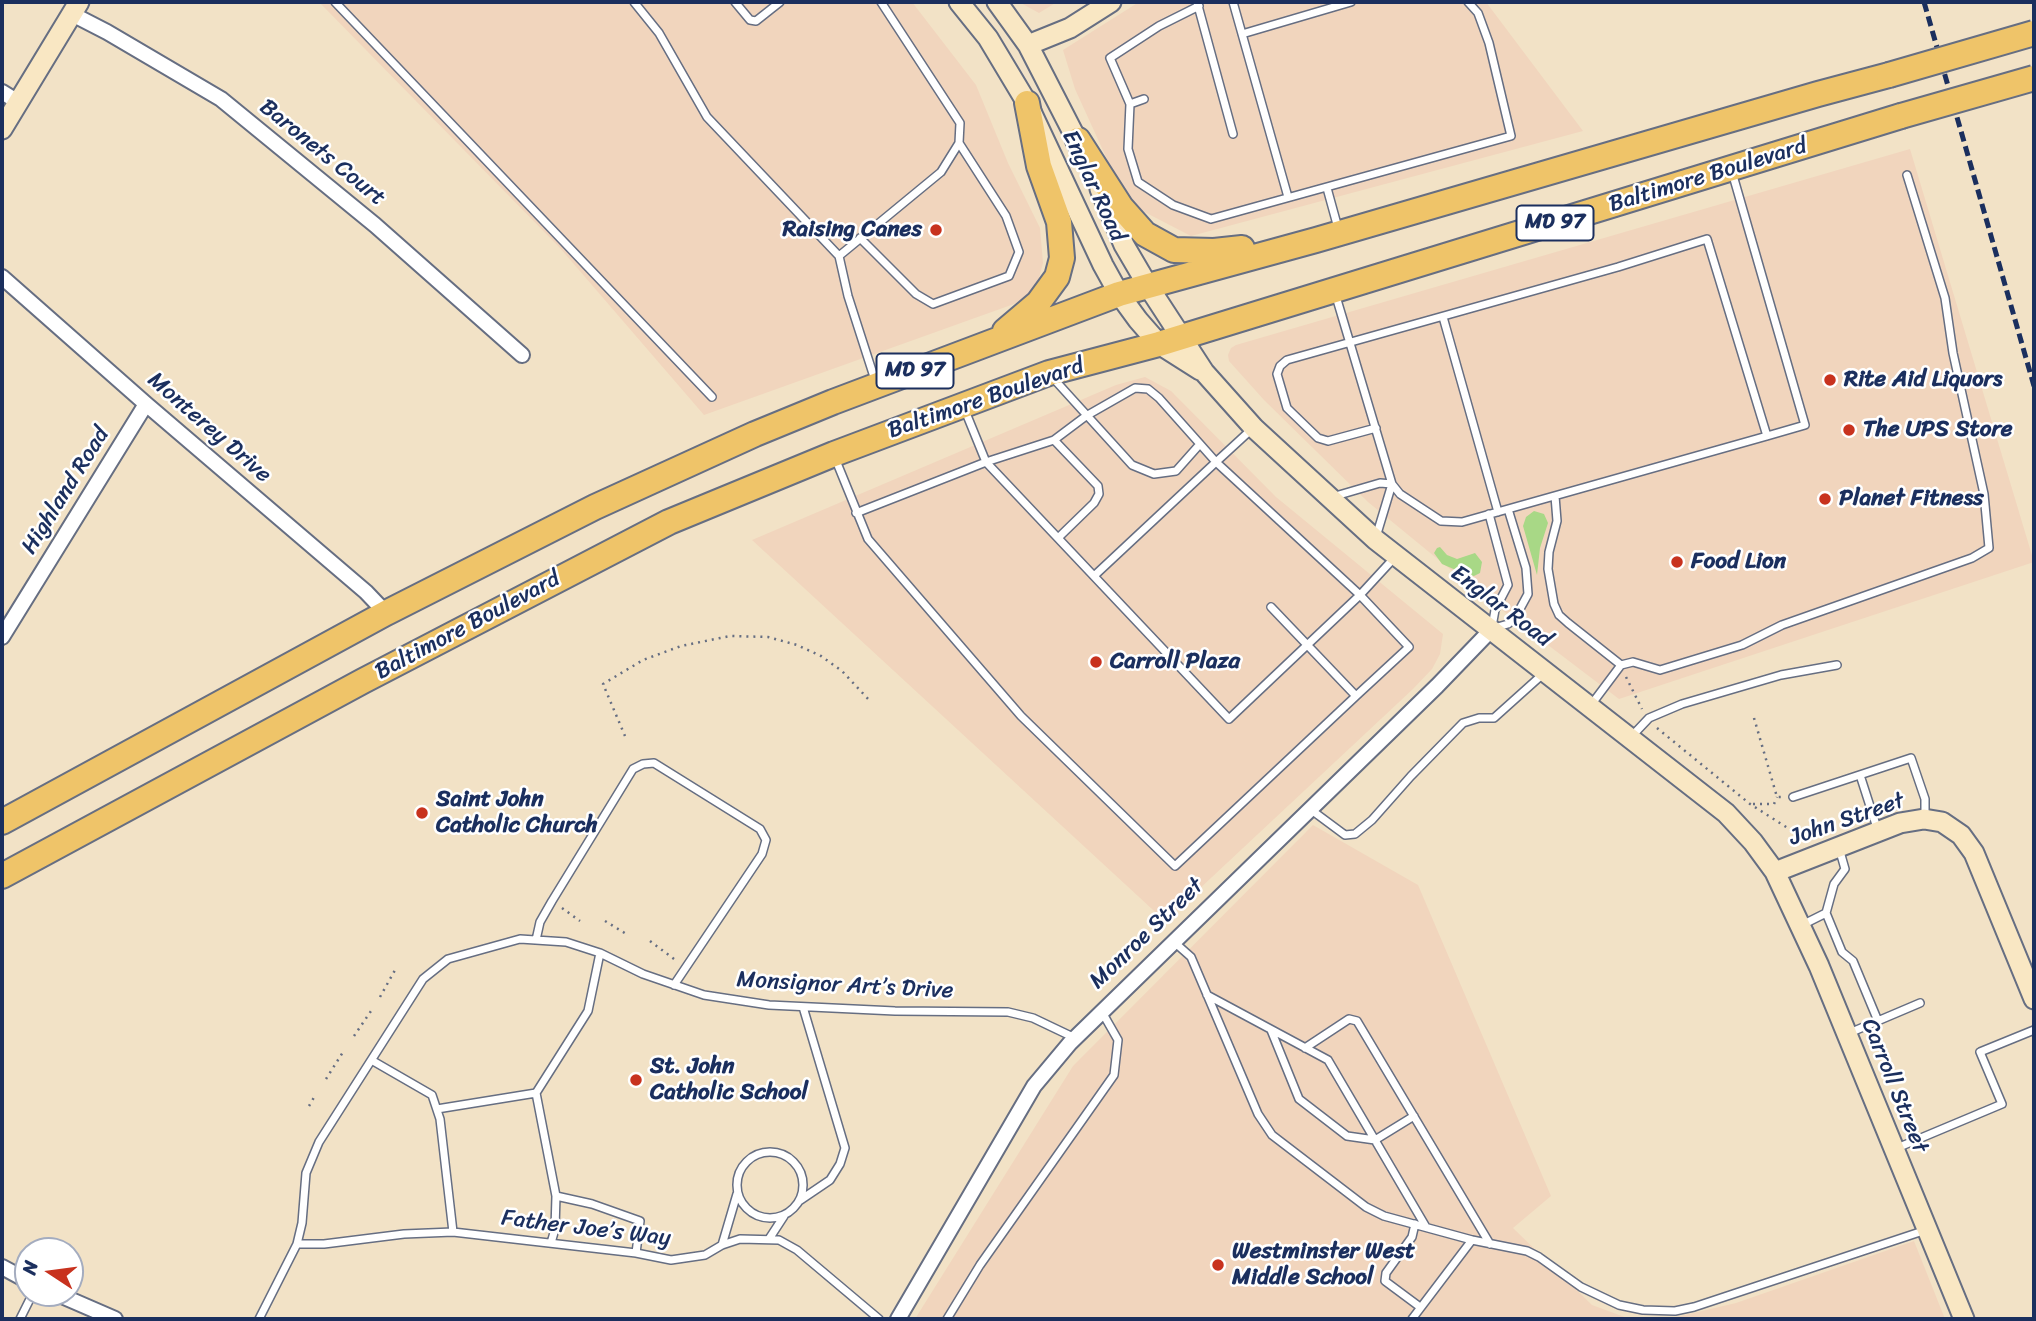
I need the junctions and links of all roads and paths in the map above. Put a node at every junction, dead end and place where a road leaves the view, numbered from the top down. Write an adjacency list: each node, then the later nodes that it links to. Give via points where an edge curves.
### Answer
1 (335, 2): 44 (lane)
2 (634, 2): 32 (lane, via 659,33 708,117)
3 (735, 2): 4 (lane, via 756,21)
4 (780, 2)
5 (881, 2): 25 (lane, via 960,123)
6 (959, 2): 20 (street, Englar Road, via 988,38)
7 (997, 2): 16 (street, Englar Road)
8 (1111, 2): 16 (street, via 1070,28)
9 (1233, 2): 15 (lane)
10 (1351, 2): 15 (lane)
11 (1468, 2): 28 (lane, via 1478,13 1489,43 1511,136)
12 (1198, 4): 21 (lane, via 1110,58); 23 (lane)
13 (75, 8): 18 (street); 41 (street, Baronets Court, via 221,99)
14 (2034, 33): 30 (highway, Baltimore Boulevard / MD 97, bridge)
15 (1242, 34): 29 (lane)
16 (1028, 45): 24 (street, Englar Road)
17 (2034, 78): 26 (highway, Baltimore Boulevard / MD 97, bridge)
18 (10, 97): 22 (street)
19 (1144, 99): 21 (lane)
20 (1027, 103): 36 (street, Englar Road); 40 (highway, via 1039,166 1059,222 1062,258 1057,277 1038,303 1002,334)
21 (1130, 104): 29 (lane, via 1128,149 1138,182 1173,205 1211,219)
22 (2, 129)
23 (1233, 134)
24 (1078, 140): 30 (highway, via 1121,207 1145,234 1165,247 1214,251); 34 (street, Englar Road, via 1124,245)
25 (959, 143): 31 (lane, via 941,172); 31 (lane, via 1006,216 1019,252 1009,276 933,304 902,282)
26 (1730, 168): 35 (highway, Baltimore Boulevard / MD 97); 50 (lane, via 1805,425)
27 (1907, 174): 73 (lane, via 1945,298 1952,353 1984,494 1989,548 1782,625 1742,645 1660,670 1633,662)
28 (1327, 188): 29 (lane); 30 (lane)
29 (1288, 197)
30 (1327, 237): 34 (highway, Baltimore Boulevard / MD 97)
31 (860, 238): 32 (lane)
32 (839, 256): 43 (lane)
33 (2, 277): 45 (street, Monterey Drive)
34 (1148, 285): 36 (highway, Baltimore Boulevard / MD 97); 38 (street, Englar Road)
35 (1334, 290): 38 (highway, Baltimore Boulevard / MD 97); 39 (lane)
36 (1119, 294): 38 (street, Englar Road, via 1138,320); 40 (highway, Baltimore Boulevard / MD 97)
37 (1443, 317): 39 (lane); 50 (lane, via 1707,239); 60 (lane)
38 (1171, 340): 42 (highway, Baltimore Boulevard / MD 97); 48 (street, Englar Road)
39 (1350, 344): 49 (lane); 49 (lane, via 1283,362 1277,374 1284,402 1322,440)
40 (970, 350): 43 (highway, Baltimore Boulevard / MD 97)
41 (522, 355)
42 (1049, 373): 46 (highway, Baltimore Boulevard / MD 97); 47 (lane)
43 (877, 386): 69 (highway, Baltimore Boulevard / MD 97, via 755,434 607,501)
44 (712, 397)
45 (146, 404): 69 (street, Monterey Drive); 71 (street, Highland Road)
46 (962, 404): 53 (highway, Baltimore Boulevard / MD 97); 54 (lane)
47 (1086, 416): 51 (lane); 52 (lane, via 1135,388 1147,389); 52 (lane, via 1132,465 1154,474 1175,471)
48 (1254, 428): 55 (lane); 58 (street, Englar Road)
49 (1376, 428): 56 (lane)
50 (1767, 436): 57 (lane)
51 (1054, 440): 54 (lane); 63 (lane, via 1098,486 1099,494)
52 (1200, 444): 55 (lane)
53 (834, 454): 61 (lane); 96 (highway, Baltimore Boulevard / MD 97, via 669,522)
54 (986, 462): 61 (lane); 63 (lane)
55 (1216, 462): 66 (lane); 67 (lane)
56 (1392, 485): 58 (lane, via 1380,482); 62 (lane, via 1441,521 1462,522); 64 (lane)
57 (1555, 496): 59 (lane); 73 (lane, via 1557,521 1548,569 1554,604 1559,615)
58 (1328, 498): 64 (street, Englar Road)
59 (1508, 509): 60 (lane); 70 (lane, via 1526,568 1528,594 1516,618)
60 (1498, 512): 62 (lane)
61 (856, 513): 77 (lane, via 868,539 1021,716 1175,866)
62 (1489, 514): 70 (lane, via 1508,584)
63 (1058, 538): 66 (lane)
64 (1376, 540): 65 (street, Englar Road)
65 (1396, 557): 67 (lane); 70 (street, Englar Road)
66 (1094, 576): 72 (lane, via 1229,719)
67 (1360, 595): 72 (lane); 77 (lane, via 1409,647)
68 (1271, 607): 72 (lane)
69 (386, 613): 91 (highway, Baltimore Boulevard / MD 97)
70 (1490, 630): 75 (street, Englar Road); 89 (street, Monroe Street)
71 (2, 637)
72 (1307, 645): 77 (lane)
73 (1621, 664): 79 (lane)
74 (1837, 664): 84 (lane, via 1779,675 1658,713)
75 (1546, 671): 79 (street, Englar Road); 89 (lane, via 1494,718 1463,723 1355,834 1345,835)
76 (1628, 681): 80 (path)
77 (1356, 696)
78 (870, 701): 83 (path, via 821,656 768,637 730,636 643,660 603,684)
79 (1591, 706): 84 (street, Englar Road)
80 (1642, 709)
81 (1754, 718): 86 (path)
82 (1658, 730): 88 (path)
83 (625, 736)
84 (1631, 738): 95 (street, Englar Road, via 1726,813)
85 (1860, 775): 87 (lane); 90 (lane, via 1912,758 1925,799); 92 (lane)
86 (1777, 797): 87 (path); 88 (path, via 1774,804)
87 (1793, 797)
88 (1750, 804): 93 (path)
89 (1309, 808): 104 (street, Monroe Street)
90 (1924, 819): 92 (street, John Street); 112 (street, John Street, via 1952,827 1974,853)
91 (2, 822)
92 (1878, 832): 94 (street, John Street)
93 (1805, 839)
94 (1838, 847): 95 (street, John Street); 98 (lane, via 1845,869 1833,884)
95 (1775, 872): 101 (street, Carroll Street)
96 (2, 876)
97 (556, 904): 99 (path)
98 (1826, 914): 101 (lane); 117 (lane, via 1842,952 1853,961)
99 (580, 920)
100 (605, 921): 102 (path)
101 (1800, 925): 120 (street, Carroll Street)
102 (628, 935)
103 (536, 940): 106 (lane, Monsignor Art’s Drive, via 566,942); 109 (lane, via 546,911 633,769 654,763 760,829 766,840 762,854); 125 (lane, Monsignor Art’s Drive, via 520,939 447,959 423,979)
104 (1173, 940): 110 (lane, via 1191,957); 116 (street, Monroe Street)
105 (650, 941): 107 (path)
106 (600, 953): 109 (lane, Monsignor Art’s Drive); 127 (lane, via 588,1011)
107 (674, 959)
108 (395, 970): 111 (path)
109 (674, 985): 114 (lane, Monsignor Art’s Drive, via 704,995)
110 (1207, 994): 118 (lane); 138 (lane, via 1258,1114 1272,1135 1366,1207)
111 (380, 997)
112 (2034, 999)
113 (1920, 1003): 117 (lane)
114 (803, 1007): 122 (lane, Monsignor Art’s Drive, via 1008,1012); 136 (lane, via 845,1149 830,1180)
115 (371, 1011): 121 (path)
116 (1101, 1011): 122 (street, Monroe Street); 155 (lane, via 1118,1040 1114,1075 979,1265)
117 (1878, 1021): 120 (lane)
118 (1271, 1029): 123 (lane); 132 (lane, via 1299,1099 1347,1136)
119 (2034, 1030): 133 (lane, via 1980,1052 2002,1104)
120 (1847, 1034): 133 (street, Carroll Street)
121 (354, 1036)
122 (1075, 1038): 154 (street, Monroe Street, via 1034,1087)
123 (1305, 1048): 131 (lane, via 1349,1019 1357,1021); 132 (lane, via 1328,1060)
124 (343, 1052): 126 (path)
125 (373, 1061): 130 (lane, via 432,1095); 145 (lane, Monsignor Art’s Drive, via 319,1142 306,1173)
126 (326, 1079)
127 (536, 1093): 130 (lane); 135 (lane)
128 (316, 1094): 129 (path)
129 (309, 1106)
130 (437, 1109): 141 (lane)
131 (1414, 1116): 132 (lane); 146 (lane)
132 (1375, 1140): 139 (lane)
133 (1893, 1149): 140 (street, Carroll Street)
134 (737, 1194): 136 (lane, via 738,1172 745,1162 754,1155 777,1152 795,1163 801,1173); 137 (lane, via 742,1205 761,1218); 147 (lane)
135 (556, 1196): 144 (lane); 148 (lane, via 640,1221)
136 (799, 1201): 137 (lane)
137 (784, 1216): 142 (lane)
138 (1415, 1224): 139 (lane); 150 (lane, via 1385,1281)
139 (1426, 1227): 143 (lane)
140 (1926, 1230): 146 (lane, via 1675,1311 1619,1304 1581,1287 1527,1251); 157 (street, Carroll Street)
141 (453, 1232): 144 (lane, Father Joe’s Way); 145 (lane, Father Joe’s Way)
142 (769, 1239): 147 (lane, Father Joe’s Way, via 740,1239); 153 (lane, Father Joe’s Way, via 797,1250)
143 (1472, 1240): 146 (lane); 150 (lane)
144 (551, 1243): 148 (lane, Father Joe’s Way)
145 (298, 1244): 152 (lane, Monsignor Art’s Drive)
146 (1489, 1244)
147 (722, 1245): 148 (lane, Father Joe’s Way, via 687,1259)
148 (636, 1253)
149 (84, 1306): 151 (street)
150 (1420, 1307): 156 (lane)
151 (115, 1319)
152 (259, 1319)
153 (880, 1319)
154 (898, 1319)
155 (947, 1319)
156 (1412, 1319)
157 (1964, 1319)

